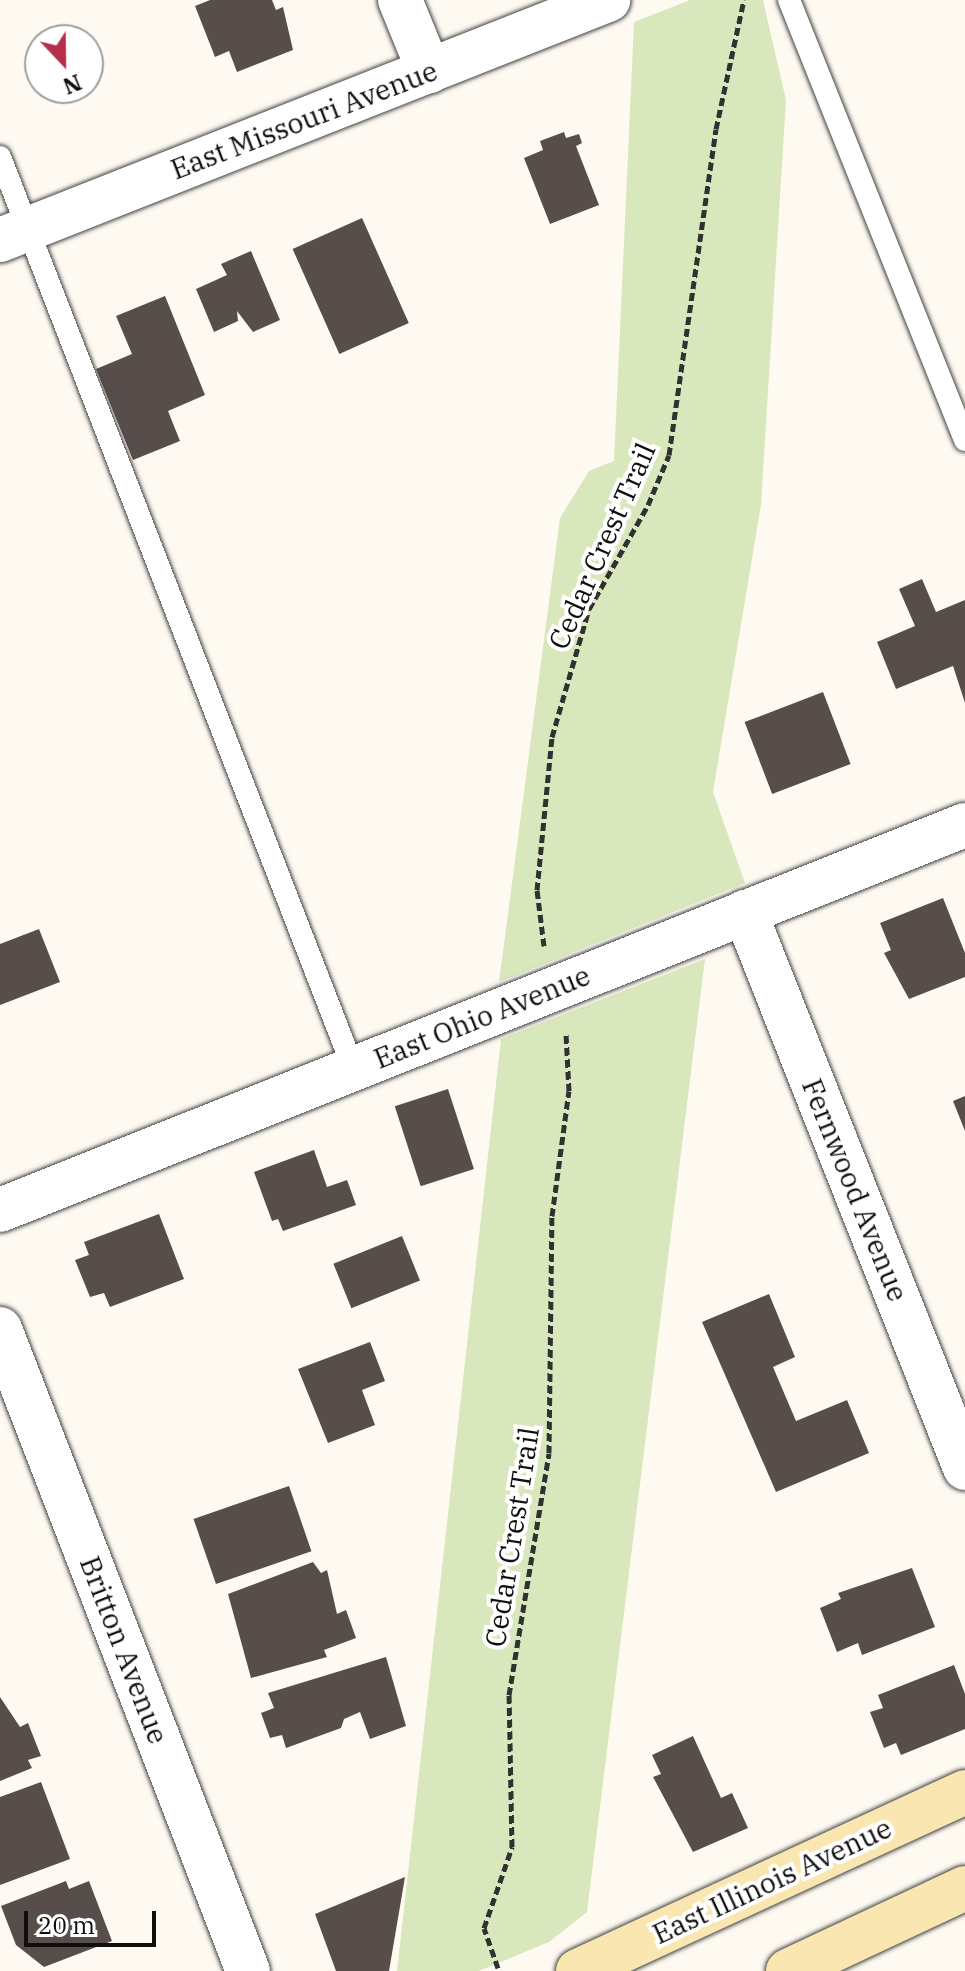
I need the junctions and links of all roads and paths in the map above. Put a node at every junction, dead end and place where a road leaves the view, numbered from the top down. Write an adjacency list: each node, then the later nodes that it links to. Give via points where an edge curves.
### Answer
1 (400, 0): 5 (street)
2 (608, 0): 5 (street, East Missouri Avenue)
3 (744, 0): 11 (path, Cedar Crest Trail, via 716,129 669,455 648,505 589,609 552,737 537,890)
4 (789, 0): 8 (lane)
5 (429, 71): 7 (street, East Missouri Avenue)
6 (0, 157): 7 (lane)
7 (14, 234): 13 (lane)
8 (965, 440)
9 (965, 825): 10 (street, East Ohio Avenue)
10 (745, 912): 13 (street, East Ohio Avenue); 16 (street, Fernwood Avenue)
11 (547, 959)
12 (564, 1024): 19 (path, Cedar Crest Trail, via 570,1065 552,1216 549,1453 509,1695 512,1847 484,1928)
13 (354, 1070): 14 (street, East Ohio Avenue)
14 (0, 1210)
15 (0, 1329): 20 (street, Britton Avenue)
16 (965, 1468)
17 (965, 1792): 21 (main road, East Illinois Avenue)
18 (965, 1888): 22 (main road)
19 (498, 1968)
20 (248, 1971)
21 (578, 1971)
22 (788, 1971)

